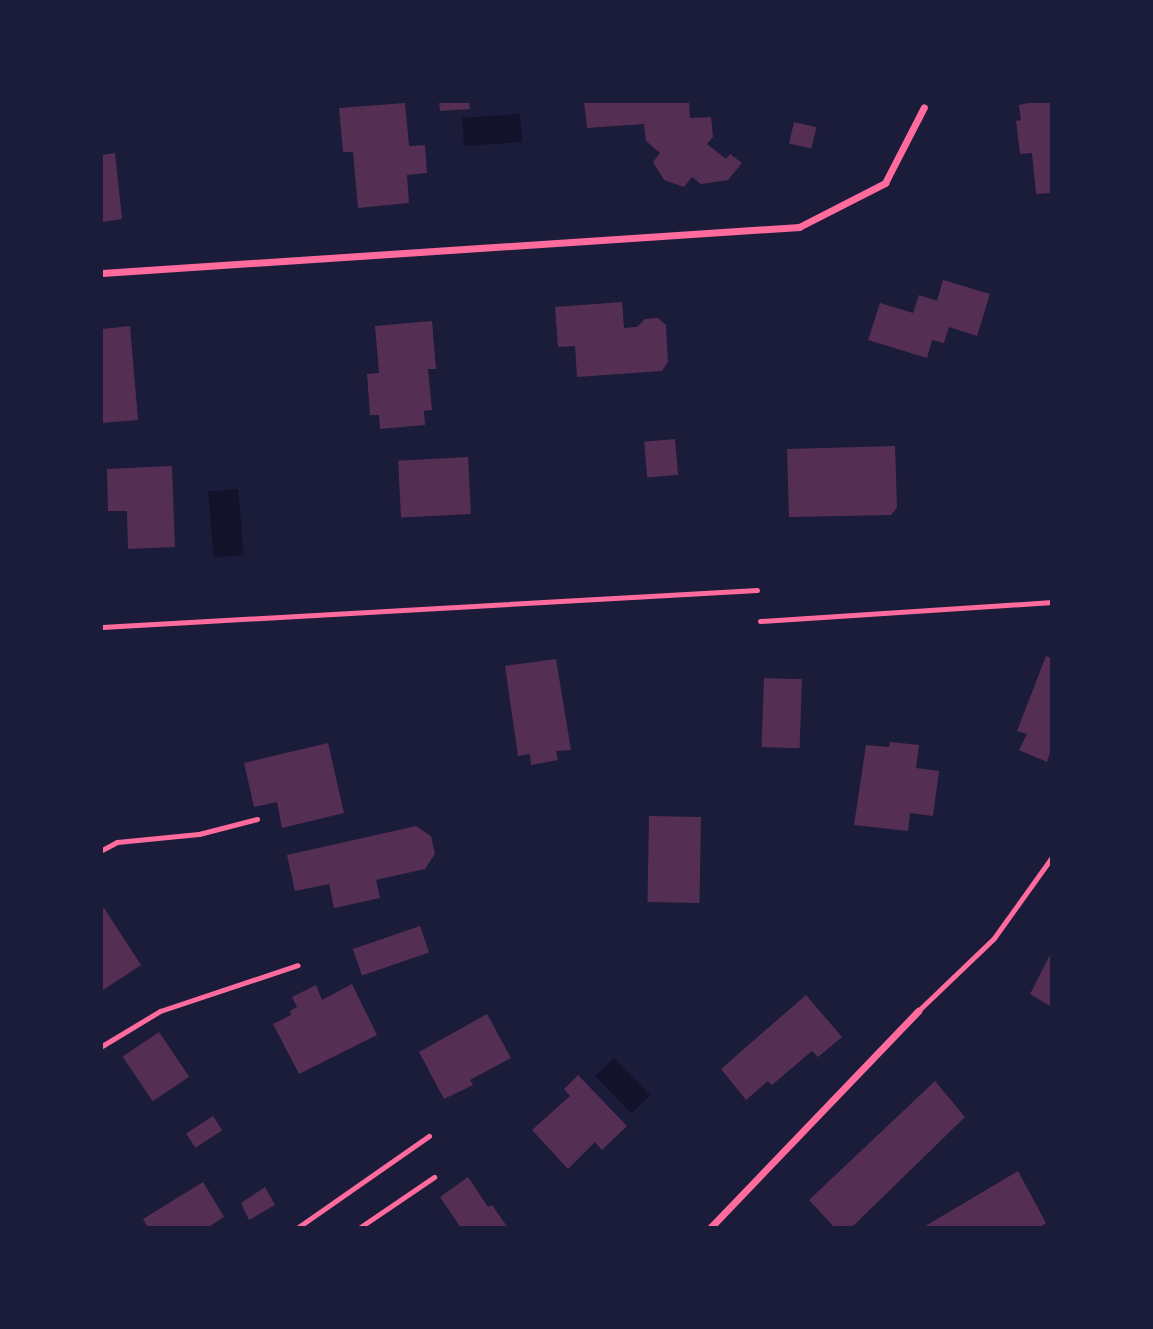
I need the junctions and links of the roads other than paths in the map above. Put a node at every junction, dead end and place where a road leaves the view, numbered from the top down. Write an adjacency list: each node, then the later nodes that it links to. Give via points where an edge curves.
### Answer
1 (924, 107): 2 (street, via 885,183 799,228)
2 (102, 273)
3 (757, 590): 6 (lane)
4 (1052, 602): 5 (lane)
5 (760, 621)
6 (102, 627)
7 (257, 819): 8 (lane, via 199,834 117,842)
8 (102, 850)
9 (1052, 857): 11 (lane, via 994,938)
10 (298, 965): 12 (lane, via 160,1011)
11 (918, 1011): 17 (street)
12 (102, 1046)
13 (429, 1136): 15 (lane)
14 (435, 1177): 16 (lane)
15 (297, 1227)
16 (359, 1227)
17 (710, 1227)

